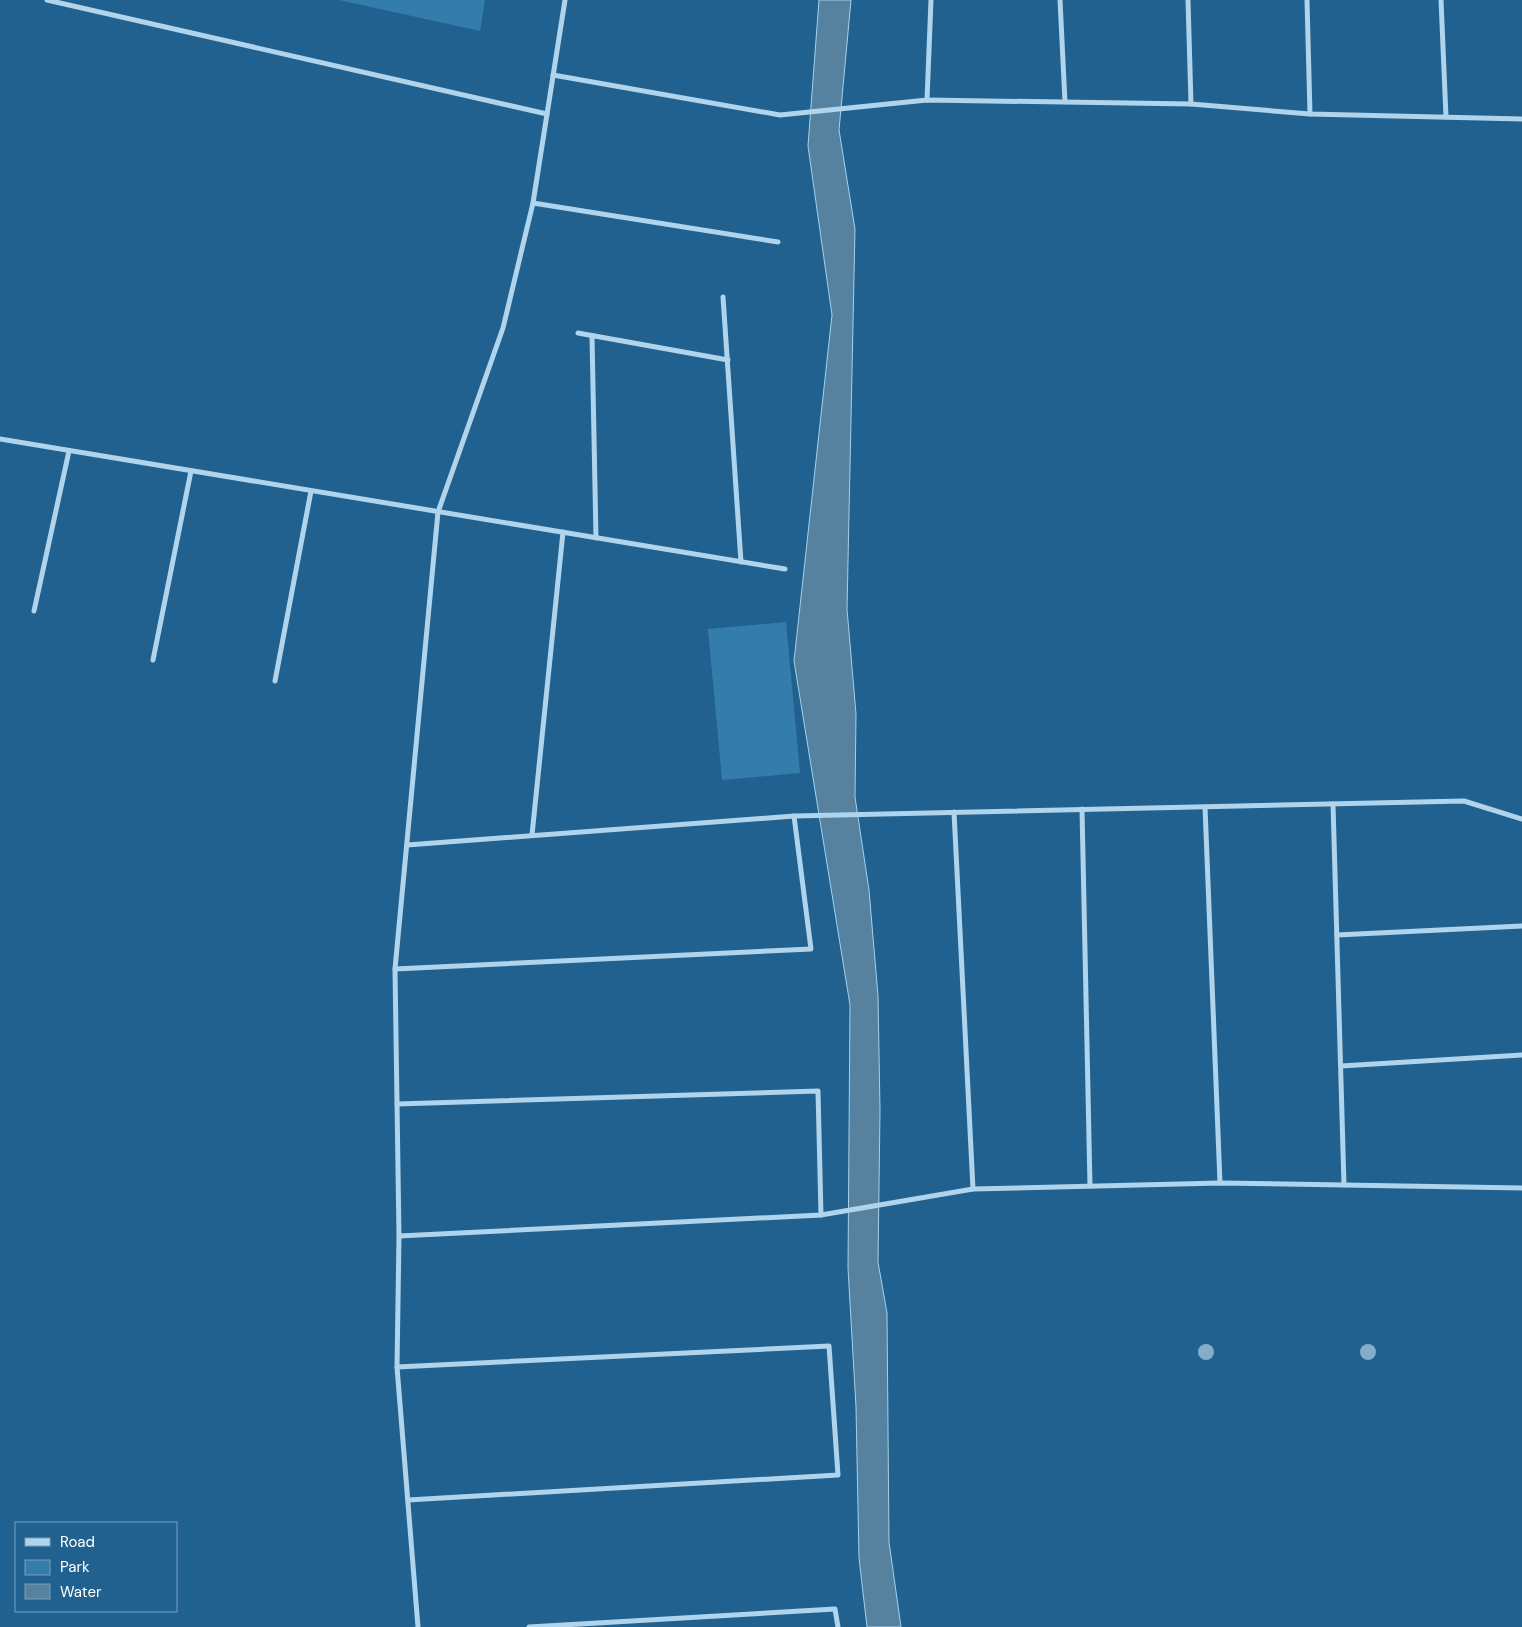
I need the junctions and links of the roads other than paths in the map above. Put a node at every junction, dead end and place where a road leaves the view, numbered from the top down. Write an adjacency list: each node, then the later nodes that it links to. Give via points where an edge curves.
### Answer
1 (47, 0): 12 (street)
2 (565, 0): 8 (street)
3 (931, 0): 9 (street)
4 (1060, 0): 10 (street)
5 (1188, 0): 11 (street)
6 (1307, 0): 13 (street)
7 (1441, 0): 14 (street)
8 (553, 75): 9 (street, via 780,115); 12 (street)
9 (927, 100): 10 (street)
10 (1064, 102): 11 (street)
11 (1191, 104): 13 (street)
12 (547, 114): 16 (street)
13 (1310, 114): 14 (street)
14 (1446, 117): 15 (street)
15 (1522, 119)
16 (533, 203): 17 (street); 26 (street, via 503,328)
17 (778, 242)
18 (723, 297): 21 (street)
19 (578, 333): 20 (street)
20 (592, 336): 21 (street); 28 (street)
21 (728, 360): 29 (street)
22 (0, 440): 23 (street)
23 (69, 451): 24 (street); 31 (street)
24 (191, 471): 25 (street); 32 (street)
25 (311, 491): 26 (street); 33 (street)
26 (438, 512): 27 (street); 41 (street)
27 (564, 532): 28 (street); 40 (street)
28 (596, 538): 29 (street)
29 (741, 562): 30 (street)
30 (785, 569)
31 (34, 611)
32 (153, 660)
33 (275, 681)
34 (1333, 804): 35 (street); 39 (street, via 1464,801); 43 (street)
35 (1205, 806): 36 (street); 48 (street)
36 (1082, 809): 37 (street); 50 (street)
37 (954, 812): 38 (street); 52 (street)
38 (794, 816): 40 (street); 44 (street, via 811,949)
39 (1522, 819)
40 (532, 836): 41 (street)
41 (407, 844): 44 (street)
42 (1522, 926): 43 (street)
43 (1337, 935): 46 (street)
44 (395, 969): 47 (street)
45 (1522, 1054): 46 (street)
46 (1341, 1066): 49 (street)
47 (397, 1104): 53 (street, via 818,1091); 54 (street)
48 (1220, 1183): 49 (street); 50 (street)
49 (1344, 1185): 51 (street)
50 (1090, 1186): 52 (street)
51 (1522, 1188)
52 (973, 1189): 53 (street)
53 (821, 1216): 54 (street)
54 (399, 1236): 55 (street)
55 (397, 1367): 56 (street); 56 (street, via 829,1346 838,1475)
56 (408, 1500): 57 (street)
57 (418, 1627)
58 (529, 1627): 59 (street, via 835,1609)
59 (838, 1627)

